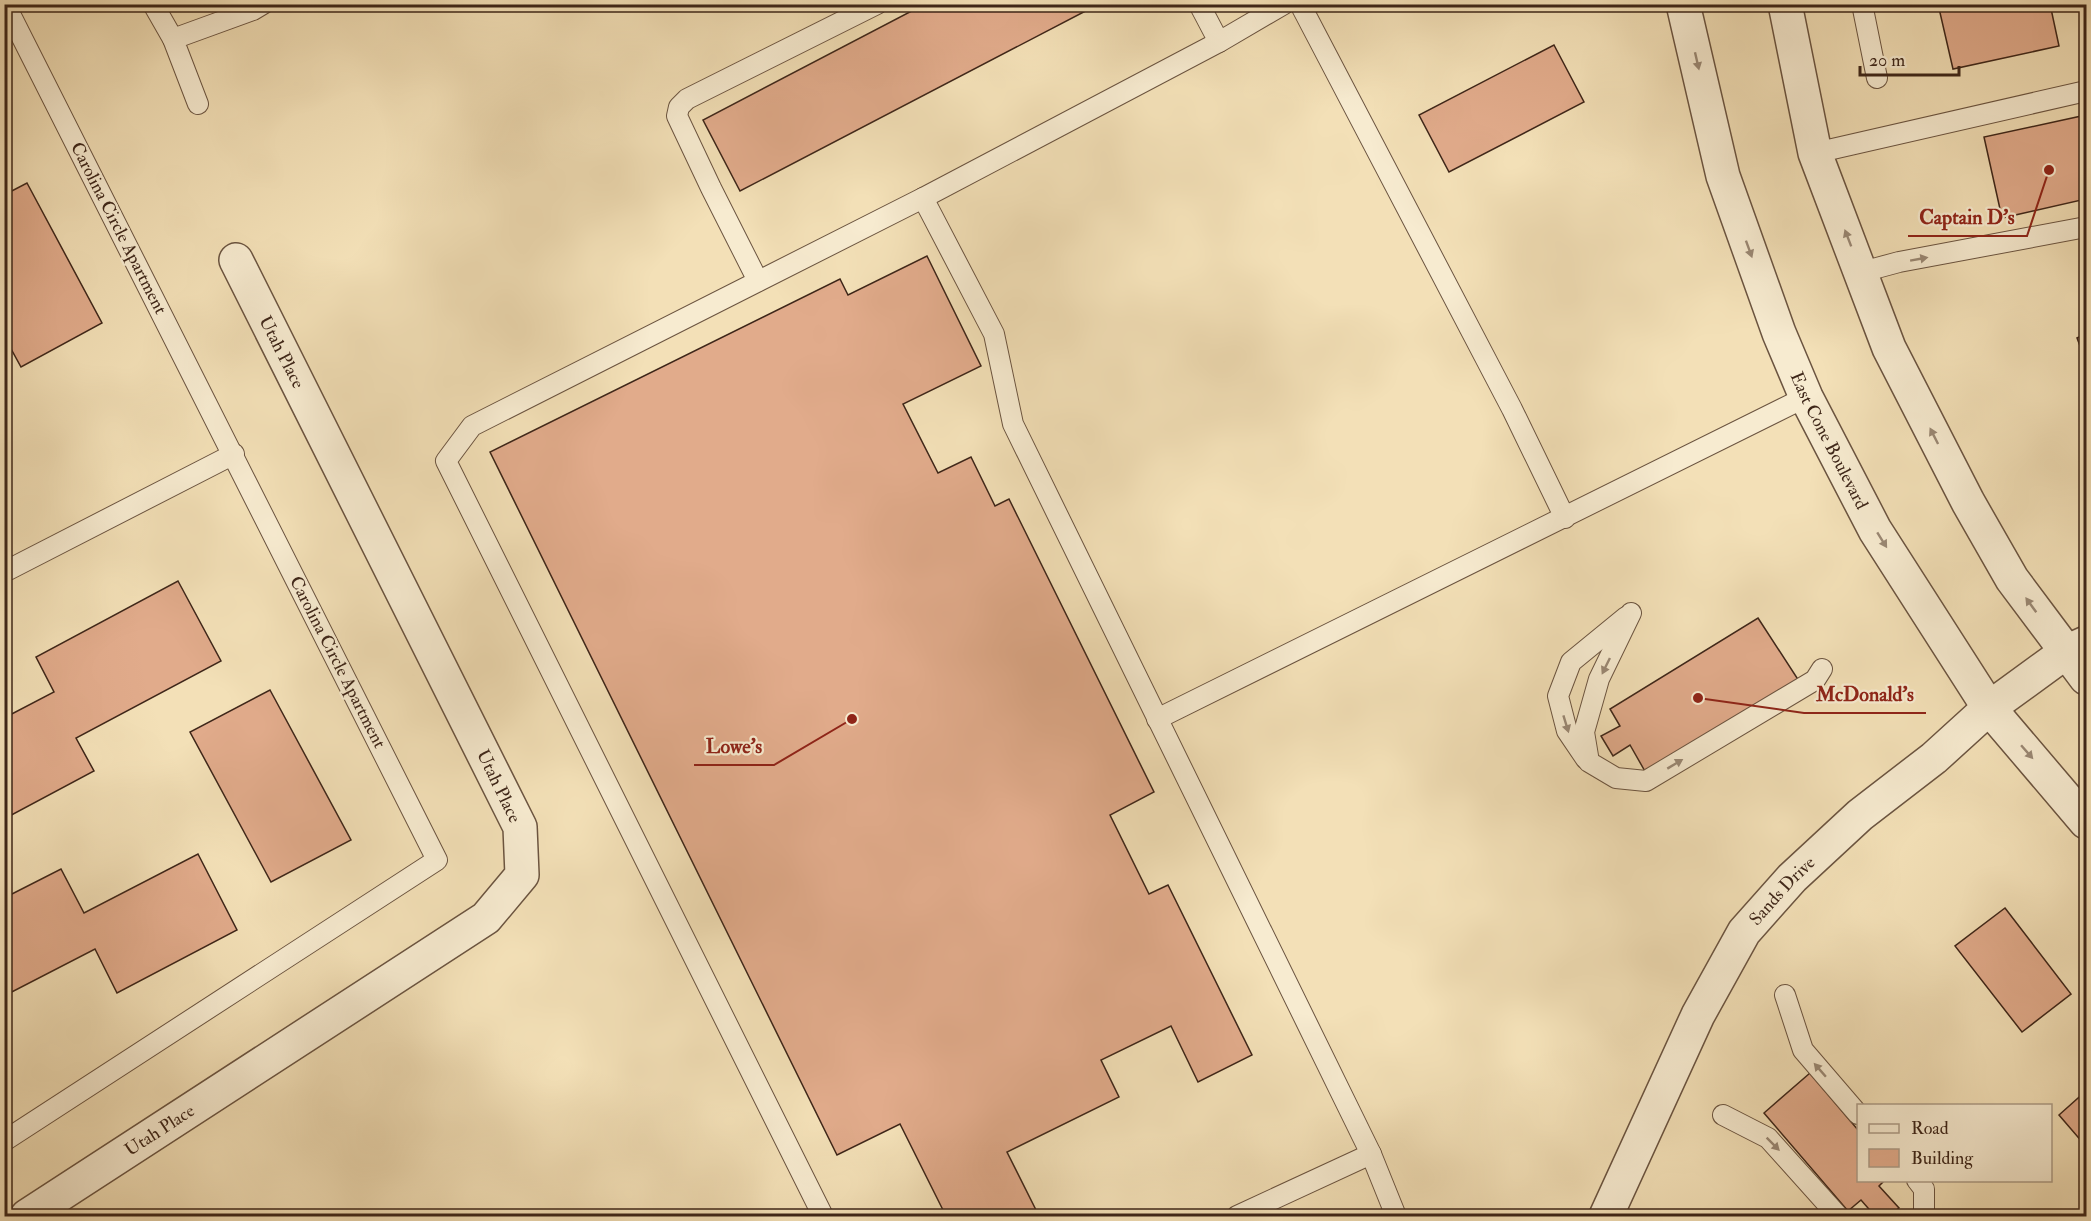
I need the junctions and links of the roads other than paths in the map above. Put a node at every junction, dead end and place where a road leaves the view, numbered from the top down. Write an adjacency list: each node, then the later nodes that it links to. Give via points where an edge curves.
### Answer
1 (5, 4): 23 (lane, Carolina Circle Apartment)
2 (153, 4): 11 (lane)
3 (263, 4): 11 (lane)
4 (877, 4): 21 (lane, via 687,99 679,107 677,116)
5 (1199, 4): 12 (lane)
6 (1284, 4): 12 (lane)
7 (1300, 4): 24 (lane)
8 (1683, 4): 22 (street, East Cone Boulevard, one-way to 22, via 1723,176)
9 (1785, 4): 16 (street)
10 (1862, 4): 13 (lane)
11 (173, 39): 15 (lane)
12 (1219, 42): 17 (lane)
13 (1877, 78)
14 (2086, 91): 16 (lane)
15 (198, 104)
16 (1815, 153): 20 (street, one-way to 16)
17 (923, 198): 21 (lane); 30 (lane, via 994,334 1013,424)
18 (2086, 227): 20 (lane, one-way to 18)
19 (236, 260): 39 (street, Utah Place, via 520,827 522,875 486,918)
20 (1862, 272): 26 (street, one-way to 20, via 2012,579 1889,348)
21 (758, 281): 40 (lane, via 472,426 446,461)
22 (1806, 397): 24 (lane); 29 (street, East Cone Boulevard, one-way to 29, via 1875,530)
23 (234, 454): 25 (lane); 36 (lane, Carolina Circle Apartment, via 437,860)
24 (1565, 518): 30 (lane)
25 (4, 572)
26 (2080, 650): 28 (street); 29 (street, Sands Drive)
27 (1822, 669): 31 (lane, one-way to 27, via 1616,778 1646,781 1815,680)
28 (2086, 678)
29 (1989, 708): 32 (street, East Cone Boulevard, one-way to 32); 43 (street, Sands Drive, via 1934,758 1860,815 1792,878 1744,932 1698,1015)
30 (1157, 719): 37 (lane)
31 (1588, 762): 31 (lane, via 1584,732 1590,711 1599,680 1631,613 1571,662 1558,696 1567,731)
32 (2086, 822)
33 (1785, 995): 34 (lane, one-way to 33, via 1803,1050)
34 (1857, 1113)
35 (1723, 1115): 44 (lane, one-way to 44, via 1768,1138)
36 (4, 1140)
37 (1371, 1154): 41 (lane); 42 (lane)
38 (1919, 1182): 45 (lane, via 1924,1189)
39 (27, 1216)
40 (823, 1216)
41 (1237, 1216)
42 (1396, 1216)
43 (1606, 1216)
44 (1838, 1216)
45 (1924, 1216)

